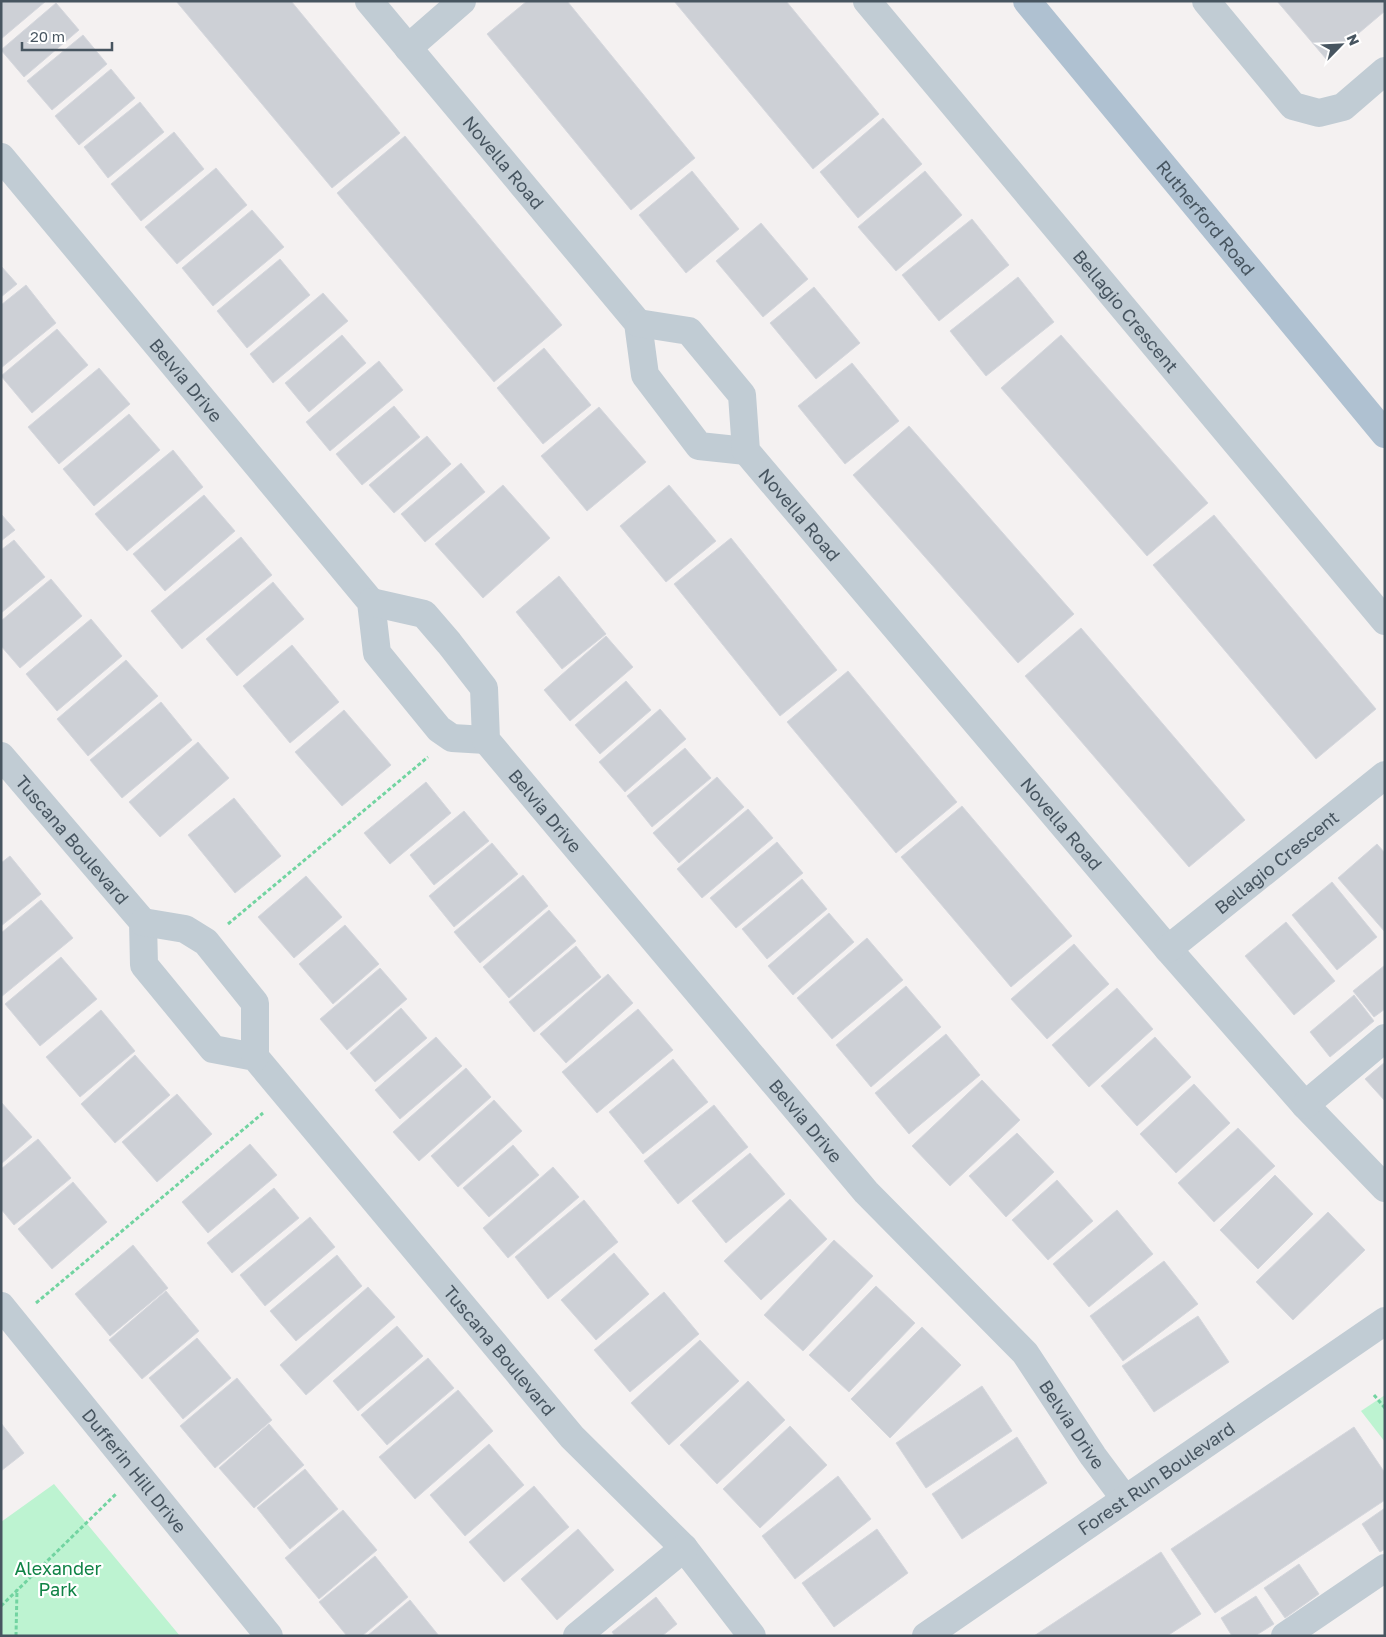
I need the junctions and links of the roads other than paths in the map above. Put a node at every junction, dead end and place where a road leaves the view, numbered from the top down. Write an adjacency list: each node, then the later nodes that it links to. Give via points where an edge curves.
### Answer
1 (369, 1): 6 (street, Novella Road)
2 (462, 1): 6 (street)
3 (867, 1): 13 (street, Bellagio Crescent)
4 (1027, 1): 10 (main road, Rutherford Road)
5 (1206, 1): 7 (street, via 1292,106 1319,113 1343,107)
6 (408, 48): 9 (street, Novella Road)
7 (1385, 71)
8 (1, 157): 12 (street, Belvia Drive)
9 (638, 323): 11 (street, Novella Road, via 645,375 699,446); 11 (street, Novella Road, via 689,331 742,395)
10 (1385, 434)
11 (746, 451): 18 (street, Novella Road)
12 (371, 602): 14 (street, via 377,652 439,729 452,738); 14 (street, via 424,614 449,643 484,688)
13 (1385, 621)
14 (486, 740): 25 (street, Belvia Drive, via 866,1192 1025,1353)
15 (1, 756): 17 (street, Tuscana Boulevard)
16 (1385, 775): 18 (street, Bellagio Crescent)
17 (143, 922): 20 (street, via 144,965 212,1049); 20 (street, via 185,928 206,942 255,1004)
18 (1168, 949): 21 (street, Novella Road)
19 (1385, 1038): 21 (street)
20 (255, 1057): 26 (street, Tuscana Boulevard, via 572,1437)
21 (1305, 1104): 22 (street, Novella Road)
22 (1385, 1188)
23 (8, 1313): 28 (street, Dufferin Hill Drive)
24 (1385, 1321): 25 (street, Forest Run Boulevard)
25 (1125, 1499): 31 (street, Forest Run Boulevard)
26 (684, 1548): 29 (street); 30 (street, Tuscana Boulevard)
27 (1385, 1568): 32 (street)
28 (269, 1636)
29 (577, 1636)
30 (752, 1636)
31 (926, 1636)
32 (1285, 1636)

